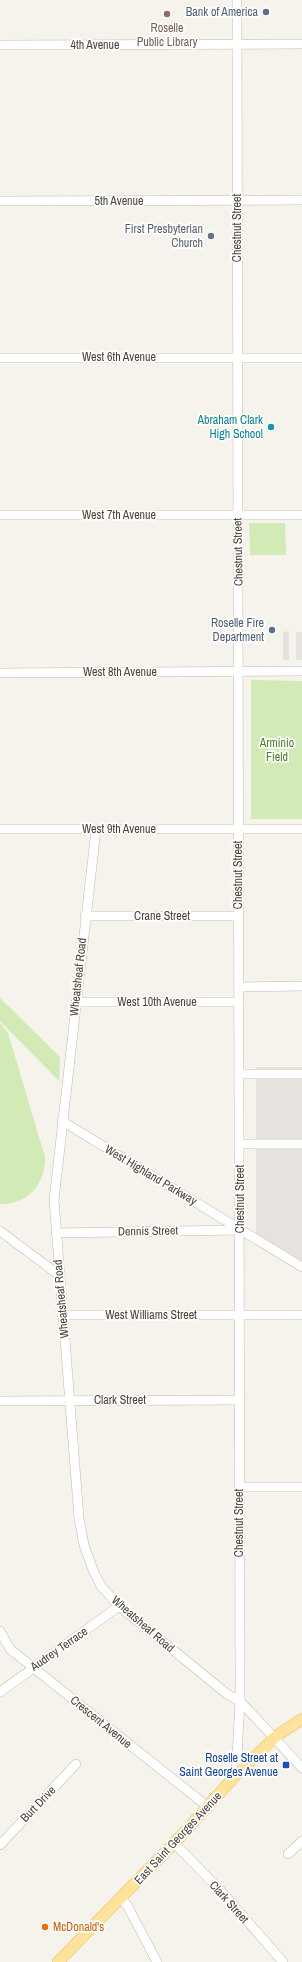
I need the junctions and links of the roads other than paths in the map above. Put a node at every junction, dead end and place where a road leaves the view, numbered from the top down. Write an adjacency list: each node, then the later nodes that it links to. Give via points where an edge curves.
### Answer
1 (237, 0): 2 (street, Chestnut Street)
2 (238, 44): 3 (street, 4th Avenue); 4 (street, 4th Avenue); 5 (street, Chestnut Street)
3 (302, 44)
4 (0, 45)
5 (237, 199): 6 (street, 5th Avenue); 7 (street, 5th Avenue); 8 (street, Chestnut Street)
6 (302, 200)
7 (0, 201)
8 (238, 357): 9 (street, West 6th Avenue); 10 (street, West 6th Avenue); 11 (street, Chestnut Street)
9 (0, 358)
10 (302, 358)
11 (238, 514): 12 (street, West 7th Avenue); 13 (street, West 7th Avenue); 15 (street, Chestnut Street)
12 (0, 515)
13 (302, 515)
14 (302, 671): 15 (street, West 8th Avenue)
15 (240, 672): 16 (street, West 8th Avenue); 18 (street, Chestnut Street)
16 (0, 673)
17 (0, 829): 20 (street, West 9th Avenue)
18 (238, 829): 19 (street, West 9th Avenue); 20 (street, West 9th Avenue); 22 (street, Chestnut Street)
19 (302, 829)
20 (96, 830): 21 (street, Wheatsheaf Road)
21 (85, 916): 22 (street, Crane Street); 25 (street, Wheatsheaf Road)
22 (238, 916): 24 (street, Chestnut Street)
23 (302, 986): 24 (street)
24 (239, 987): 26 (street, Chestnut Street)
25 (76, 1002): 26 (street, West 10th Avenue); 29 (street, Wheatsheaf Road)
26 (238, 1002): 27 (street, Chestnut Street)
27 (240, 1074): 28 (street); 30 (street, Chestnut Street)
28 (302, 1074)
29 (62, 1120): 32 (street, West Highland Parkway); 34 (street, Wheatsheaf Road, via 54,1200)
30 (240, 1144): 31 (street); 32 (street, Chestnut Street)
31 (302, 1144)
32 (240, 1230): 34 (street, Dennis Street); 35 (street, West Highland Parkway); 38 (street, Chestnut Street)
33 (0, 1231): 36 (street)
34 (56, 1233): 36 (street, Wheatsheaf Road)
35 (302, 1267)
36 (59, 1274): 37 (street, Wheatsheaf Road)
37 (62, 1315): 38 (street, West Williams Street); 40 (street, Wheatsheaf Road)
38 (239, 1315): 39 (street, West Williams Street); 41 (street, Chestnut Street)
39 (302, 1315)
40 (69, 1400): 41 (street, Clark Street); 42 (street, Clark Street); 45 (street, Wheatsheaf Road, via 79,1518 84,1545 101,1586)
41 (240, 1400): 43 (street, Chestnut Street)
42 (0, 1401)
43 (239, 1487): 44 (street); 49 (street, Chestnut Street)
44 (302, 1488)
45 (119, 1606): 47 (street, Audrey Terrace); 49 (street, Wheatsheaf Road, via 227,1694)
46 (0, 1631): 47 (street, Crescent Avenue, via 10,1649)
47 (34, 1666): 48 (street, Audrey Terrace); 55 (street, Crescent Avenue)
48 (0, 1692)
49 (240, 1701): 51 (street); 54 (street, Chestnut Street)
50 (302, 1719): 51 (main road, East Saint Georges Avenue)
51 (274, 1737): 53 (street); 54 (main road, East Saint Georges Avenue)
52 (76, 1764): 58 (street, Burt Drive)
53 (302, 1768)
54 (236, 1775): 55 (main road, East Saint Georges Avenue)
55 (208, 1807): 57 (main road, East Saint Georges Avenue)
56 (302, 1841): 59 (street)
57 (174, 1843): 60 (main road, East Saint Georges Avenue); 63 (street, Clark Street, via 222,1892)
58 (0, 1845)
59 (288, 1854)
60 (120, 1898): 61 (main road, East Saint Georges Avenue); 62 (street, via 127,1905)
61 (62, 1960)
62 (157, 1962)
63 (283, 1962)

